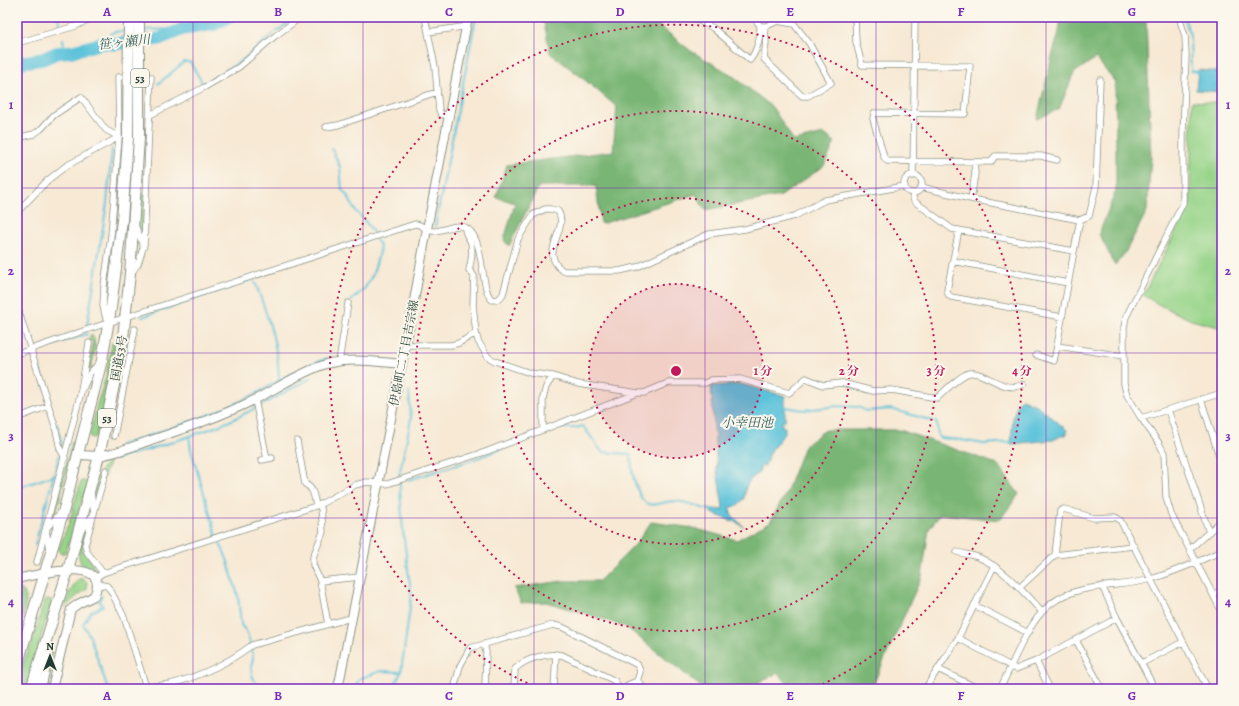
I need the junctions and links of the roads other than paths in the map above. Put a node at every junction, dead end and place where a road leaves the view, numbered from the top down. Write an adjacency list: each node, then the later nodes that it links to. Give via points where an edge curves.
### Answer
1 (94, 17): 18 (street, via 76,26)
2 (129, 17): 27 (highway, 国道53号 / 53, bridge)
3 (139, 17): 38 (highway, 国道53号 / 53, bridge, via 139,138)
4 (301, 17): 23 (street, via 239,67)
5 (425, 17): 17 (street)
6 (468, 17): 16 (street, 伊島町二丁目吉宗線)
7 (692, 17): 14 (street)
8 (754, 17): 15 (street)
9 (859, 17): 19 (street, via 855,17 856,42 862,65)
10 (915, 17): 19 (street)
11 (938, 17): 12 (street)
12 (976, 17)
13 (1179, 17): 61 (street, via 1185,36 1186,55 1183,203 1126,317)
14 (700, 19): 15 (street, via 750,60 760,38)
15 (760, 26): 15 (street, via 765,31 764,59 802,96 808,96 831,83 804,36 794,24 777,21)
16 (466, 27): 17 (street); 24 (street, 伊島町二丁目吉宗線)
17 (428, 32): 21 (street)
18 (17, 43)
19 (914, 65): 22 (street); 22 (street, via 970,66 965,114)
20 (1100, 80): 37 (street, via 1096,187 1089,216)
21 (437, 92): 24 (street, via 441,114); 25 (street)
22 (914, 113): 28 (street); 28 (street, via 874,113 873,119 887,161)
23 (150, 115): 27 (street, via 151,77 118,77); 42 (street)
24 (449, 116): 40 (street, 伊島町二丁目吉宗線)
25 (326, 127)
26 (17, 138): 27 (street, via 34,134 54,115 81,97 106,130)
27 (123, 138): 36 (street, via 66,166 48,180); 51 (highway, 国道53号 / 53, via 122,220)
28 (914, 160): 30 (street); 31 (street)
29 (1057, 160): 30 (street, via 1042,156 995,156 991,162)
30 (974, 162): 35 (street)
31 (913, 176): 32 (street, via 907,179); 33 (street, via 920,180)
32 (905, 186): 34 (street); 39 (street, via 825,200 795,216 745,229 709,234 637,267 619,271 563,271 557,267 552,258 552,250 561,215 558,211 545,209 533,215 518,239 503,294 496,300 489,297 476,242)
33 (921, 187): 34 (street, via 919,191); 35 (street)
34 (912, 193): 41 (street, via 914,201 952,229)
35 (971, 199): 37 (street)
36 (17, 212)
37 (1080, 220): 43 (street)
38 (134, 223): 42 (street); 45 (highway, 国道53号 / 53)
39 (465, 228): 40 (street, via 460,226 433,231); 53 (street, via 471,242 469,270 474,276 473,305)
40 (427, 229): 49 (street, via 415,224); 55 (street, 伊島町二丁目吉宗線)
41 (960, 230): 43 (street); 44 (street)
42 (144, 245): 45 (street, via 138,264)
43 (1074, 251): 46 (street)
44 (953, 261): 46 (street); 50 (street, via 948,290 951,297)
45 (130, 274): 49 (highway, 国道53号 / 53)
46 (1068, 283): 50 (street)
47 (348, 302): 63 (street)
48 (17, 306): 58 (street)
49 (126, 317): 51 (street); 57 (highway, 国道53号 / 53)
50 (1062, 317): 56 (street)
51 (107, 323): 58 (street); 62 (highway, 国道53号 / 53)
52 (135, 329): 65 (street)
53 (476, 333): 55 (street, via 451,345); 66 (street, via 488,357 495,361 530,373)
54 (89, 343): 72 (street)
55 (406, 345): 64 (street, 伊島町二丁目吉宗線)
56 (1057, 346): 60 (street, via 1054,361); 61 (street)
57 (122, 347): 65 (street); 71 (highway, 国道53号 / 53)
58 (30, 349): 59 (street); 75 (street)
59 (17, 354)
60 (1036, 355)
61 (1124, 356): 78 (street, via 1124,384 1127,395)
62 (102, 360): 72 (street, via 90,373); 82 (highway, 国道53号 / 53)
63 (338, 362): 64 (street, via 373,361); 74 (street, via 306,372)
64 (402, 364): 88 (street, 伊島町二丁目吉宗線)
65 (127, 370): 68 (street)
66 (553, 376): 69 (street, via 578,384); 79 (street, via 543,398)
67 (1024, 384): 69 (street, via 1001,385 969,373 936,398 892,390 873,391 842,383 823,385 806,378 789,393 740,379 711,380 705,383 668,382 644,393)
68 (124, 386): 71 (street); 80 (street)
69 (638, 393): 79 (street)
70 (1222, 393): 73 (street)
71 (112, 394): 83 (highway, 国道53号 / 53)
72 (80, 396): 84 (street)
73 (1201, 399): 76 (street); 86 (street)
74 (256, 405): 83 (street); 85 (street)
75 (48, 406): 77 (street); 84 (street)
76 (1168, 410): 78 (street); 95 (street)
77 (17, 418)
78 (1141, 418): 98 (street, via 1164,452 1166,497 1171,514)
79 (543, 430): 88 (street, via 388,484)
80 (114, 436)
81 (297, 440): 90 (street, via 305,484 312,490)
82 (78, 455): 83 (street); 91 (highway, 国道53号 / 53)
83 (99, 456): 89 (highway, 国道53号 / 53)
84 (65, 458): 94 (street)
85 (267, 459)
86 (1222, 465)
87 (106, 470): 92 (street)
88 (379, 483): 90 (street, via 355,485); 108 (street, 伊島町二丁目吉宗線)
89 (90, 488): 92 (street); 96 (highway, 国道53号 / 53)
90 (319, 506): 109 (street); 112 (street, via 322,532 313,565)
91 (64, 509): 94 (street); 102 (highway, 国道53号 / 53)
92 (94, 514): 96 (street); 109 (street, via 85,546)
93 (1222, 520): 95 (street)
94 (46, 529): 102 (street); 103 (street)
95 (1209, 532): 98 (street)
96 (78, 535): 106 (highway, 国道53号 / 53)
97 (1133, 546): 101 (street); 101 (street, via 1120,520 1115,517 1094,518 1064,509 1060,511); 111 (street)
98 (1190, 549): 104 (street)
99 (957, 552): 105 (street, via 977,557)
100 (1222, 552): 104 (street)
101 (1055, 555): 114 (street)
102 (49, 556): 107 (highway, 国道53号 / 53)
103 (37, 562)
104 (1196, 562): 111 (street); 116 (street)
105 (994, 566): 114 (street); 118 (street)
106 (68, 570): 107 (street); 109 (street, via 84,570); 117 (highway, 国道53号 / 53)
107 (46, 572): 110 (street); 132 (highway, 国道53号 / 53)
108 (360, 577): 112 (street); 122 (street, 伊島町二丁目吉宗線)
109 (98, 578): 136 (street, via 111,591 124,617); 139 (street, via 94,596 71,610)
110 (17, 579)
111 (1150, 579): 113 (street); 127 (street)
112 (320, 581): 123 (street)
113 (1102, 586): 119 (street, via 1079,589 1058,598); 121 (street)
114 (1019, 588): 119 (street)
115 (1222, 591): 116 (street)
116 (1213, 594): 120 (street)
117 (57, 604): 137 (highway, 国道53号 / 53); 138 (highway)
118 (974, 605): 124 (street); 125 (street)
119 (1042, 612): 124 (street)
120 (1222, 612)
121 (1117, 618): 126 (street); 131 (street)
122 (352, 619): 123 (street); 140 (street, 伊島町二丁目吉宗線)
123 (328, 624): 136 (street, via 251,645 221,665 171,684)
124 (1028, 633): 133 (street)
125 (958, 638): 133 (street); 134 (street)
126 (1076, 640): 130 (street); 151 (street)
127 (1183, 642): 131 (street); 153 (street)
128 (484, 644): 135 (street, via 553,625 562,626 638,665 640,672); 141 (street, via 470,648 460,666); 142 (street)
129 (556, 654): 143 (street, via 521,663 515,669); 144 (street); 145 (street, via 615,681)
130 (1036, 661): 133 (street, via 1016,669); 150 (street)
131 (1142, 664): 152 (street)
132 (17, 666)
133 (1012, 666): 149 (street)
134 (938, 669): 147 (street); 148 (street)
135 (637, 681): 145 (street); 146 (street, via 641,684)
136 (143, 688)
137 (31, 689)
138 (40, 689)
139 (52, 689)
140 (338, 689)
141 (454, 689)
142 (485, 689)
143 (514, 689)
144 (554, 689)
145 (618, 689)
146 (640, 689)
147 (925, 689)
148 (979, 689)
149 (1000, 689)
150 (1050, 689)
151 (1102, 689)
152 (1155, 689)
153 (1208, 689)

